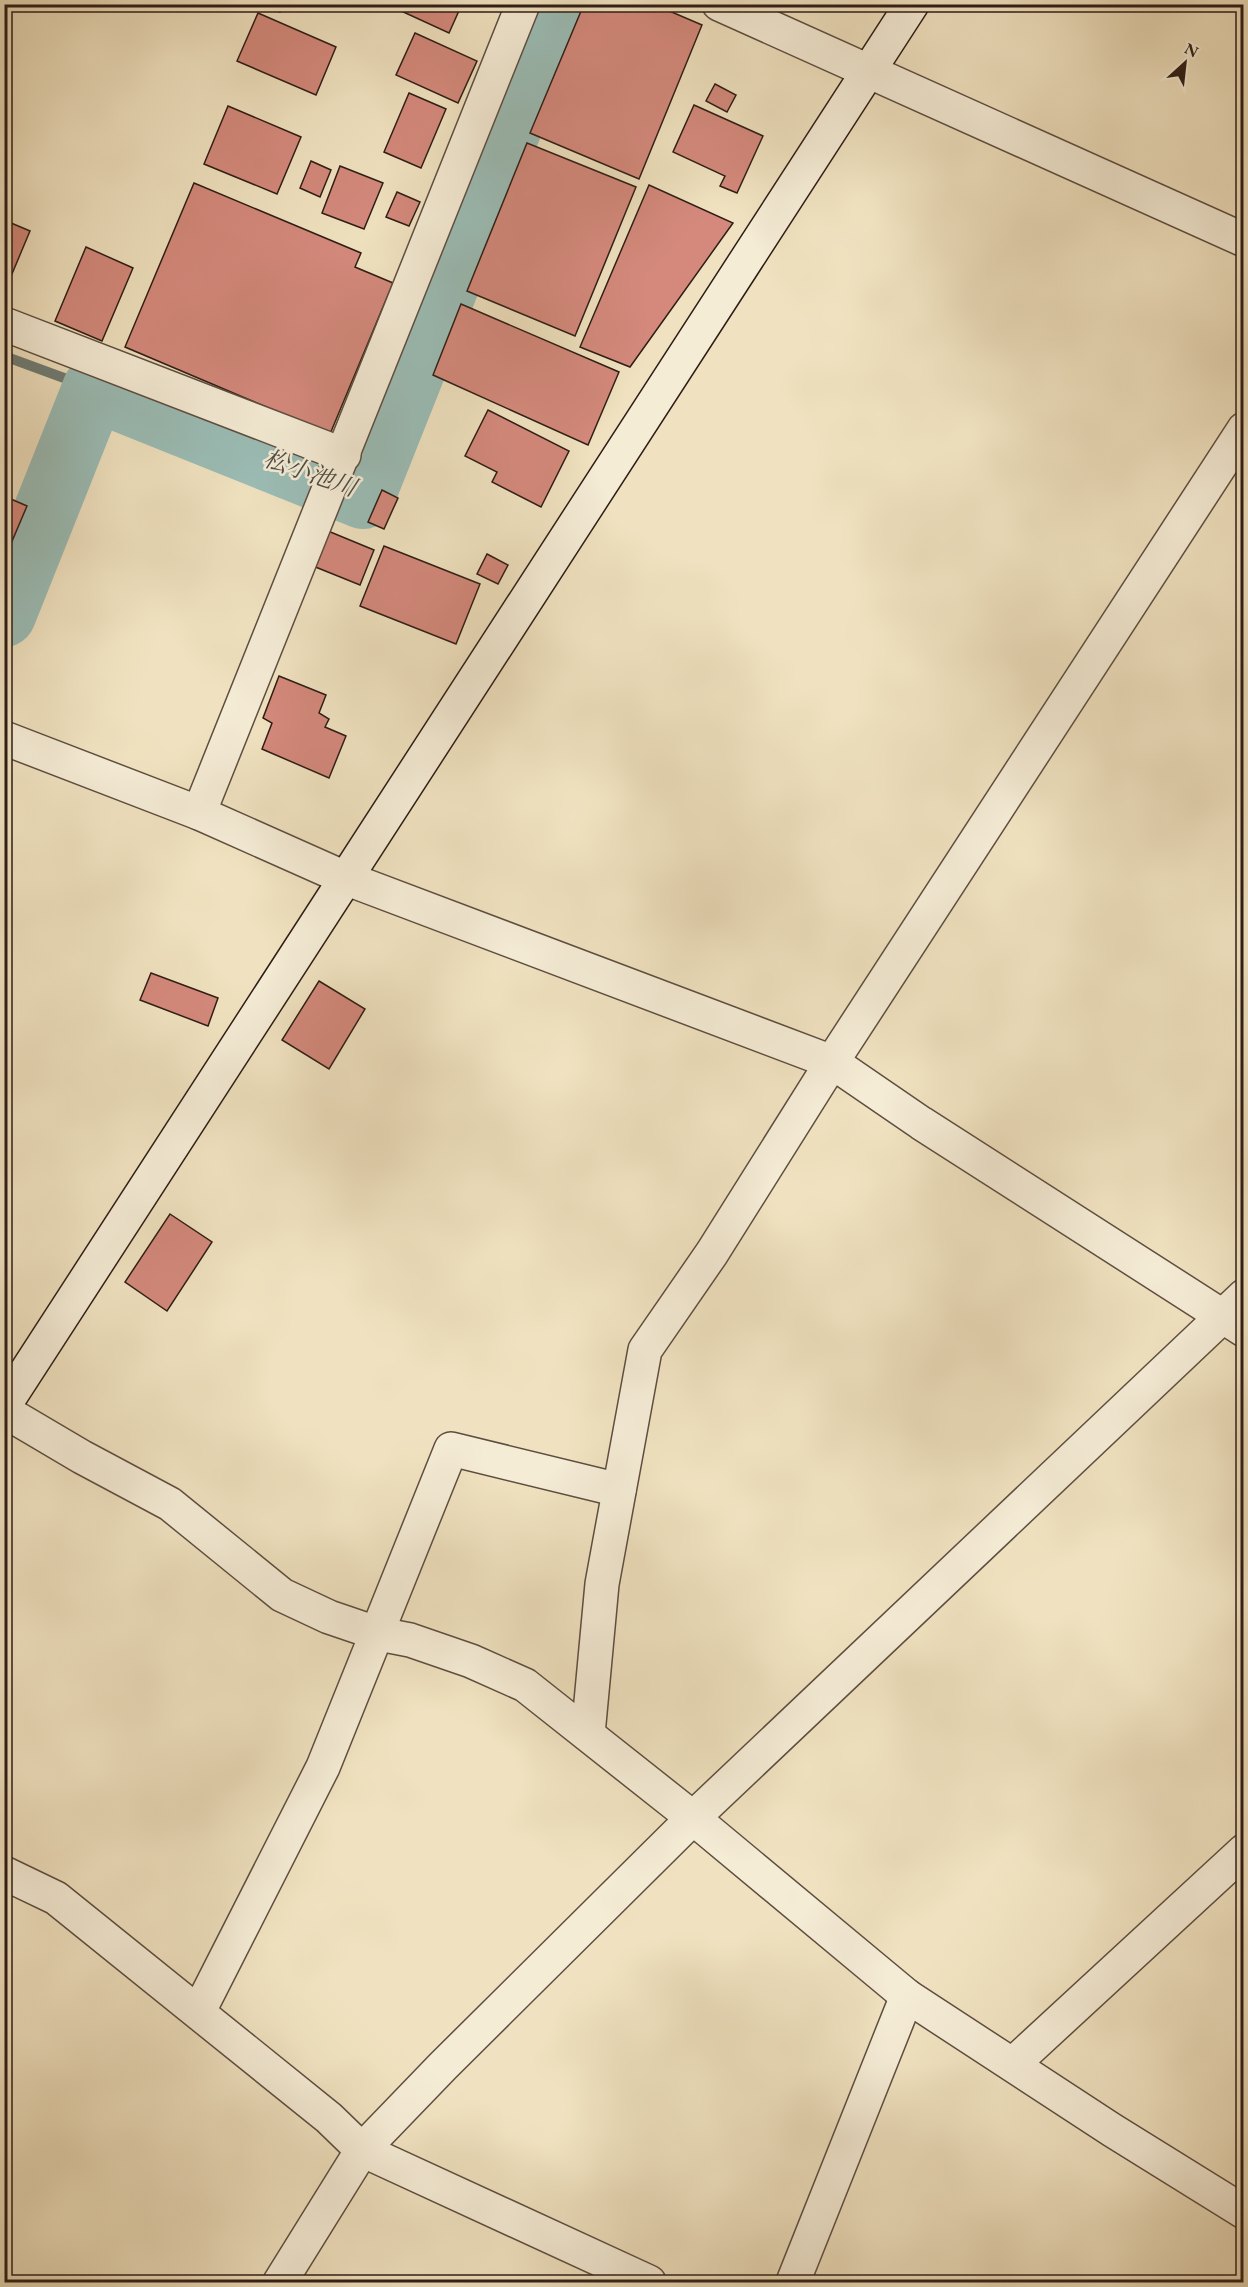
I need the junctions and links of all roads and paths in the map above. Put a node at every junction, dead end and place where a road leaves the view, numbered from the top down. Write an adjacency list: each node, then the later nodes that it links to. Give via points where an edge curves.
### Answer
1 (523, 4): 8 (street)
2 (719, 4): 4 (street)
3 (912, 4): 4 (street)
4 (868, 73): 5 (street); 11 (street)
5 (1244, 240)
6 (4, 324): 8 (street)
7 (1244, 429): 12 (street)
8 (343, 456): 10 (street)
9 (4, 738): 10 (street)
10 (199, 813): 11 (street)
11 (345, 878): 12 (street); 14 (street)
12 (832, 1062): 13 (street, via 921,1123); 16 (street, via 712,1253 645,1350)
13 (1237, 1314): 19 (street, via 984,1540)
14 (4, 1406)
15 (4, 1411): 17 (street, via 170,1504 282,1595)
16 (619, 1490): 17 (street, via 451,1449); 18 (street, via 602,1584)
17 (379, 1634): 18 (street, via 471,1661 525,1685); 23 (street, via 323,1767)
18 (588, 1734): 19 (street)
19 (693, 1818): 22 (street); 25 (street)
20 (1244, 1851): 24 (street)
21 (4, 1873): 23 (street, via 56,1898)
22 (907, 1996): 24 (street); 29 (street)
23 (199, 2011): 25 (street, via 330,2118)
24 (1012, 2064): 26 (street)
25 (362, 2150): 27 (street); 28 (street)
26 (1244, 2212)
27 (280, 2283)
28 (649, 2283)
29 (793, 2283)

